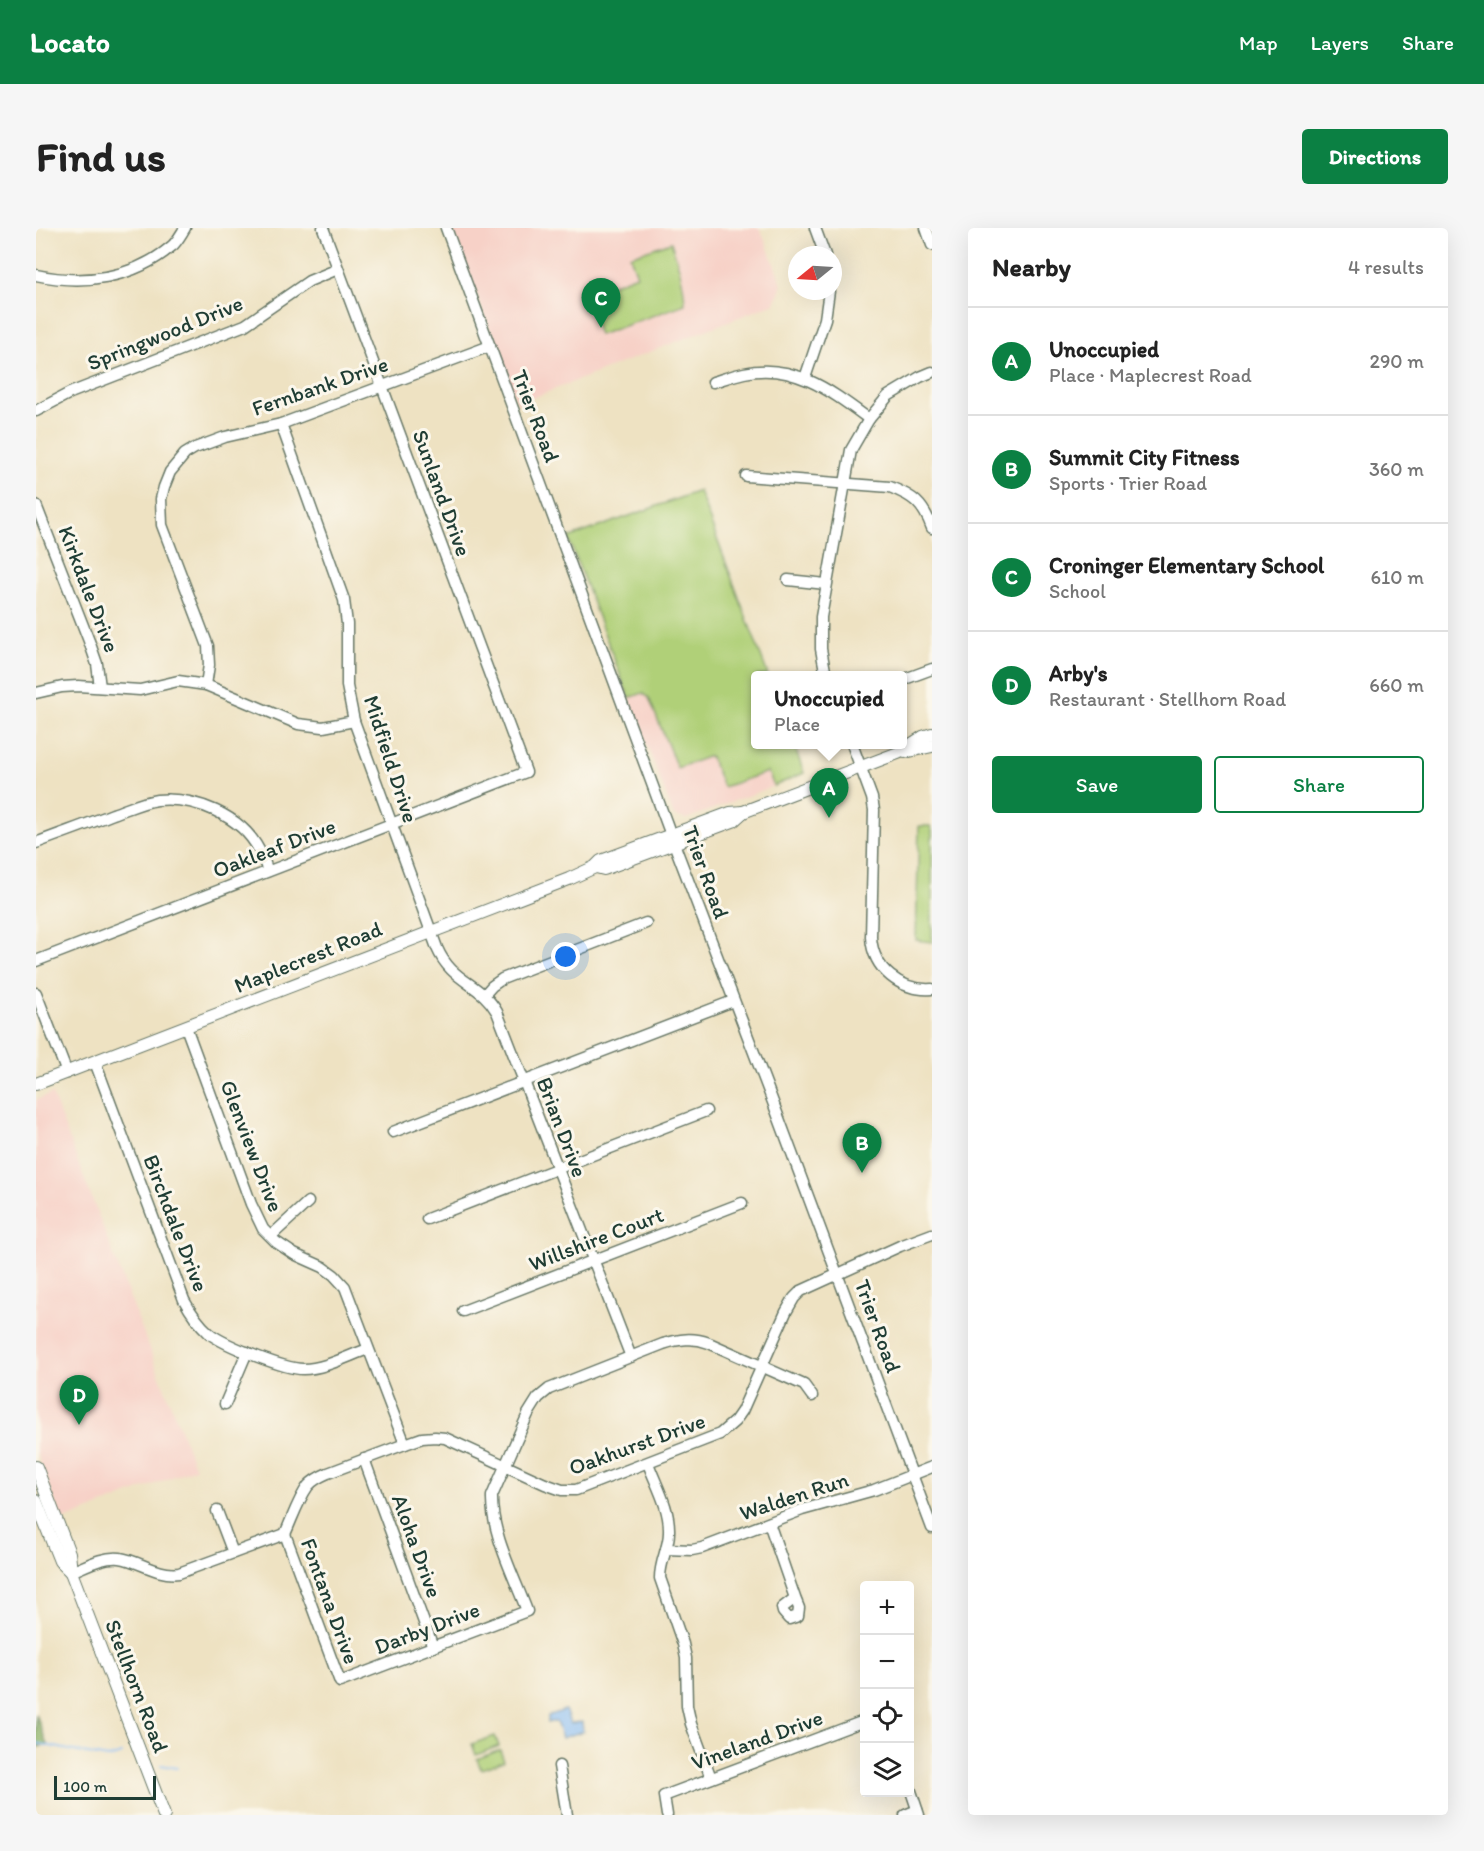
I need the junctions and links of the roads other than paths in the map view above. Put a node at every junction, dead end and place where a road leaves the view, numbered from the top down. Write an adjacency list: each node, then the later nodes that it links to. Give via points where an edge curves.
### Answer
1 (185, 228): 9 (street, via 161,254 114,276 74,281)
2 (323, 228): 8 (street, Sunland Drive)
3 (446, 228): 11 (street, Trier Road)
4 (815, 228): 7 (street)
5 (926, 228): 6 (street)
6 (932, 245)
7 (822, 246)
8 (338, 269): 15 (street, Sunland Drive); 16 (street, Springwood Drive, via 309,280 245,325 77,390)
9 (36, 274)
10 (828, 300): 13 (street)
11 (490, 346): 15 (street, Fernbank Drive); 41 (street, Trier Road)
12 (932, 372): 17 (street, via 888,396)
13 (805, 378): 14 (street, via 773,371 746,372); 17 (street)
14 (713, 382)
15 (382, 386): 18 (street, Fernbank Drive); 39 (street, Sunland Drive)
16 (36, 411)
17 (869, 419): 20 (street, via 851,450)
18 (281, 424): 28 (street, Fernbank Drive, via 222,437 185,454 170,472 160,499 162,525 208,646); 31 (street, Midfield Drive, via 344,600 347,686)
19 (746, 476): 20 (street)
20 (844, 483): 22 (street, via 890,487 911,496 928,516); 24 (street)
21 (36, 505): 29 (street, Kirkdale Drive, via 98,664)
22 (932, 528)
23 (789, 580): 24 (street)
24 (826, 585): 26 (street, via 820,633)
25 (932, 669): 27 (street)
26 (825, 671)
27 (907, 678)
28 (206, 685): 29 (street, via 178,681 140,690); 31 (street, via 300,725 323,727)
29 (100, 687): 30 (street, via 62,687)
30 (36, 693)
31 (354, 721): 40 (street, Midfield Drive)
32 (932, 734): 34 (main road, Maplecrest Road)
33 (932, 746): 37 (main road, Maplecrest Road)
34 (907, 747)
35 (854, 749): 38 (street)
36 (904, 749): 37 (main road, Maplecrest Road)
37 (898, 753): 38 (main road, Maplecrest Road)
38 (861, 767): 41 (main road, Maplecrest Road, via 743,812 733,821); 47 (street, via 874,810 873,950 891,978 914,989)
39 (526, 772): 40 (street, Oakleaf Drive)
40 (392, 824): 43 (street, Oakleaf Drive); 45 (street, Midfield Drive)
41 (673, 839): 45 (main road, Maplecrest Road, via 604,869 595,867); 50 (street, Trier Road)
42 (36, 843): 43 (street, via 145,802 192,802 233,821 259,849)
43 (268, 871): 46 (street, Oakleaf Drive)
44 (646, 923): 49 (street, via 502,979)
45 (431, 931): 49 (street, Brian Drive, via 448,968); 51 (main road, Maplecrest Road)
46 (36, 961)
47 (932, 989)
48 (36, 993): 53 (street)
49 (484, 994): 54 (street, Brian Drive, via 497,1012)
50 (734, 1000): 54 (street); 65 (street, Trier Road)
51 (186, 1027): 52 (main road, Maplecrest Road); 63 (street, Glenview Drive, via 251,1204)
52 (95, 1062): 53 (main road, Maplecrest Road); 68 (street, Birchdale Drive, via 184,1300 192,1315 212,1335)
53 (67, 1072): 55 (main road, Maplecrest Road)
54 (524, 1081): 57 (street); 58 (street, Brian Drive)
55 (36, 1084)
56 (706, 1111): 58 (street)
57 (393, 1132)
58 (557, 1169): 61 (street); 64 (street, Brian Drive)
59 (308, 1202): 63 (street)
60 (742, 1203): 64 (street, Willshire Court)
61 (427, 1219)
62 (932, 1234): 65 (street, Oakhurst Drive)
63 (271, 1236): 67 (street, Glenview Drive, via 284,1249 323,1267 345,1287)
64 (594, 1261): 66 (street, Willshire Court); 69 (street, Brian Drive)
65 (838, 1274): 70 (street, Oakhurst Drive, via 794,1298); 79 (street, Trier Road)
66 (464, 1311)
67 (368, 1349): 68 (street, Birchdale Drive, via 304,1369 290,1368); 73 (street, Glenview Drive)
68 (247, 1352): 72 (street)
69 (631, 1357): 70 (street, via 673,1341 693,1340); 76 (street, via 542,1394 528,1414)
70 (762, 1366): 71 (street, via 804,1385); 75 (street, Oakhurst Drive, via 728,1429)
71 (812, 1396)
72 (225, 1404)
73 (405, 1444): 74 (street, Oakhurst Drive); 76 (street, Oakhurst Drive, via 422,1438 445,1438)
74 (364, 1459): 84 (street, Oakhurst Drive, via 309,1485); 89 (street, Aloha Drive)
75 (648, 1463): 76 (street, Oakhurst Drive, via 572,1491 552,1487); 85 (street, via 668,1519)
76 (505, 1466): 89 (street, Darby Drive, via 492,1496 494,1526 527,1611)
77 (36, 1467): 87 (main road, Stellhorn Road, via 69,1553)
78 (932, 1467): 79 (street, Walden Run)
79 (912, 1475): 82 (street, Walden Run); 83 (street, Trier Road)
80 (36, 1501): 87 (main road, Stellhorn Road, via 60,1561)
81 (218, 1512): 86 (street)
82 (769, 1523): 85 (street, Walden Run, via 702,1548); 88 (street)
83 (932, 1528)
84 (285, 1534): 86 (street); 90 (street, Fontana Drive)
85 (666, 1549): 93 (street, via 660,1578 686,1658 691,1724)
86 (232, 1553): 87 (street, via 170,1574 119,1558 100,1560)
87 (70, 1572): 96 (main road, Stellhorn Road)
88 (795, 1598)
89 (433, 1647): 90 (street, Darby Drive)
90 (340, 1682)
91 (860, 1722): 93 (street, Vineland Drive)
92 (559, 1766): 97 (street)
93 (711, 1778): 98 (street, Vineland Drive, via 664,1796)
94 (912, 1797): 95 (street)
95 (918, 1813): 99 (street)
96 (164, 1815)
97 (567, 1815)
98 (667, 1815)
99 (905, 1815)

